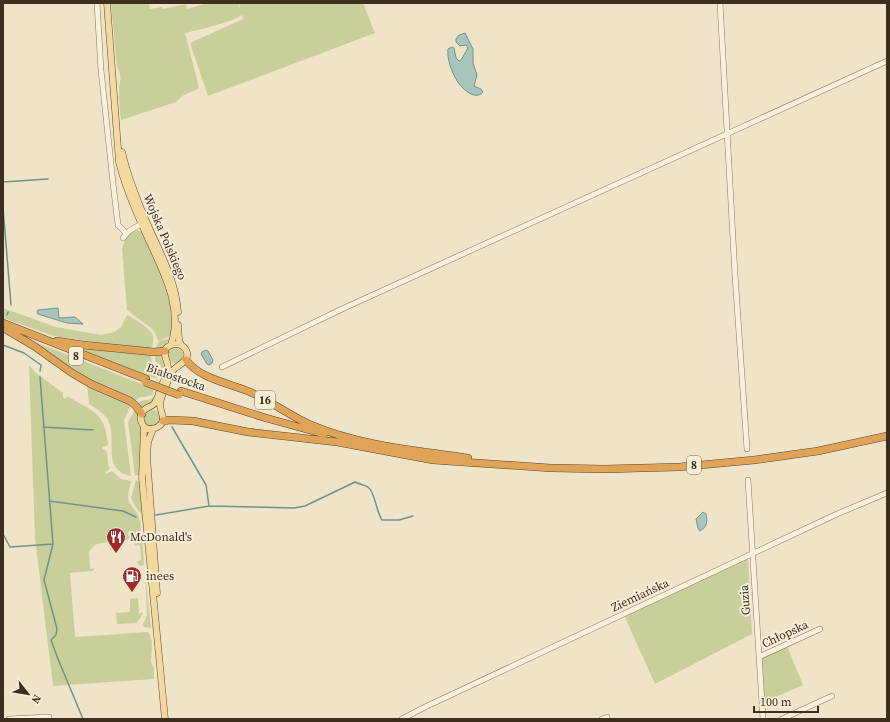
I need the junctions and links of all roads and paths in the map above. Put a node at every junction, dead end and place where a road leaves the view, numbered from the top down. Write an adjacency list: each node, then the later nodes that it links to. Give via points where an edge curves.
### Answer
1 (97, 3): 6 (street, via 101,70 118,225 124,236)
2 (107, 3): 6 (main road, Wojska Polskiego, via 118,138)
3 (720, 3): 5 (street)
4 (887, 61): 5 (street)
5 (728, 134): 13 (street, via 349,306); 24 (street)
6 (144, 223): 9 (main road, Wojska Polskiego, via 171,292 174,316); 10 (main road, Wojska Polskiego, via 167,266 175,292)
7 (4, 327): 8 (highway, Białostocka / 8); 15 (highway, Białostocka / 8); 17 (highway, via 80,378 130,401)
8 (38, 337): 11 (highway, via 83,345 154,352); 15 (highway, Białostocka / 8)
9 (172, 345): 10 (main road); 11 (main road)
10 (181, 345): 12 (main road, Wojska Polskiego, via 186,351)
11 (165, 350): 14 (main road, via 164,357)
12 (186, 360): 14 (main road); 22 (highway, 16, via 201,373 250,392 310,425)
13 (222, 367)
14 (169, 373): 17 (main road, via 156,402); 18 (main road, via 160,402)
15 (145, 380): 16 (highway, Białostocka / 8, bridge)
16 (180, 393): 22 (highway, Białostocka / 8, via 313,432); 23 (highway, Białostocka / 8, via 267,423)
17 (142, 414): 19 (main road)
18 (163, 421): 20 (main road, via 159,427); 23 (highway, via 193,421 254,433)
19 (144, 427): 20 (main road); 29 (main road, via 142,478)
20 (153, 429): 29 (main road, via 148,442 147,456)
21 (887, 436): 25 (highway, 8, via 818,451 679,467 604,469)
22 (346, 438): 25 (highway, 8)
23 (338, 442): 25 (highway, 8, via 433,460)
24 (747, 449)
25 (500, 464)
26 (748, 480): 28 (street, Guzia)
27 (887, 493): 28 (street, Ziemiańska)
28 (752, 553): 31 (street, Guzia); 36 (street, Ziemiańska)
29 (153, 568): 35 (main road)
30 (820, 629): 31 (street, Chłopska)
31 (759, 656): 37 (street, Guzia)
32 (832, 696): 38 (street)
33 (9, 719): 34 (street)
34 (49, 719)
35 (165, 719)
36 (402, 719)
37 (763, 719)
38 (782, 719)

